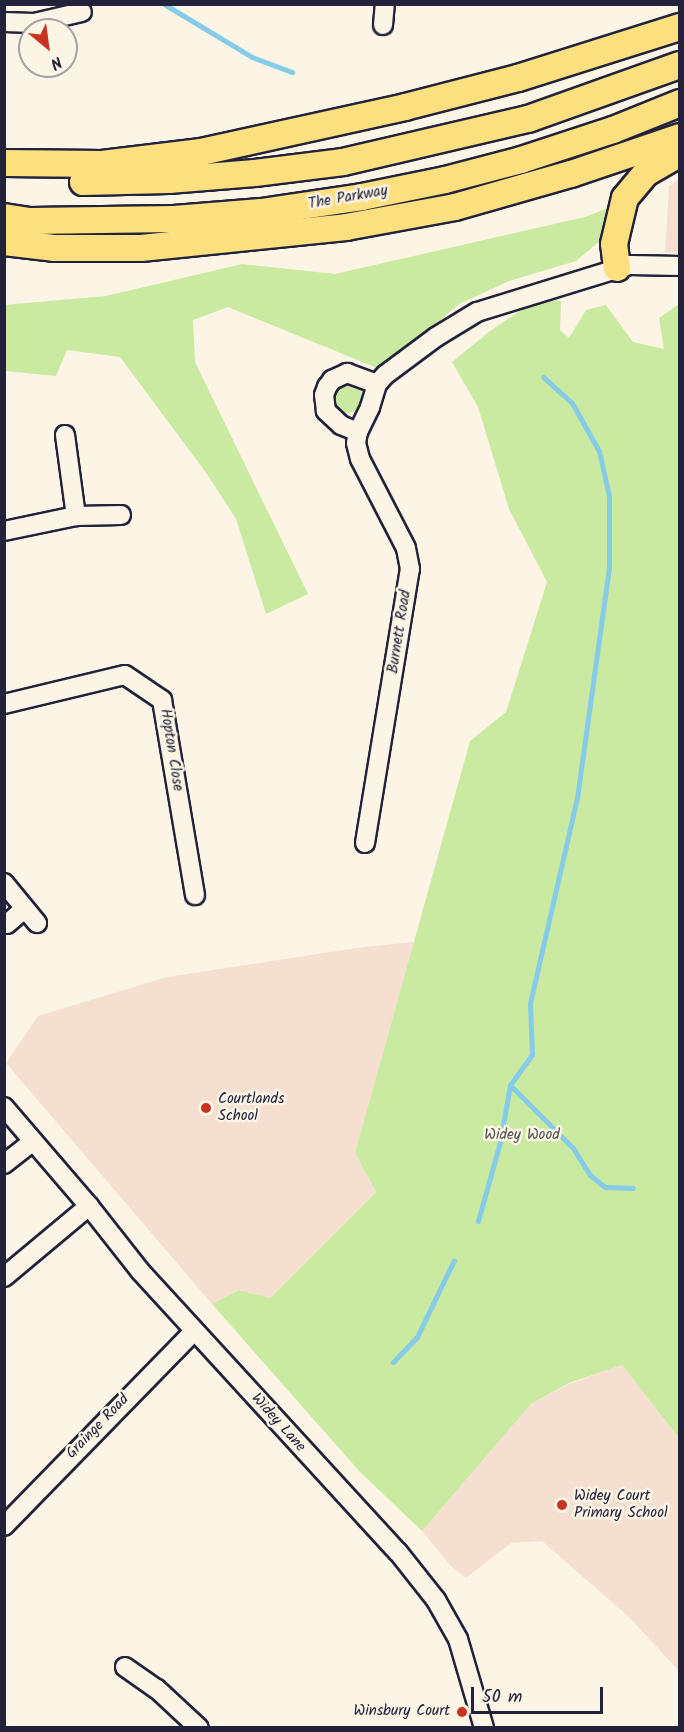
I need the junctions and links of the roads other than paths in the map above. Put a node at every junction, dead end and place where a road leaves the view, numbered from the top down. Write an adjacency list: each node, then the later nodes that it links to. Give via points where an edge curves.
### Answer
1 (385, 4): 4 (street)
2 (82, 12): 3 (street, via 34,23)
3 (4, 22)
4 (383, 25)
5 (680, 27): 10 (highway, via 518,78 201,153 102,164)
6 (680, 65): 11 (highway, via 528,119 343,162 169,180 73,182)
7 (680, 102): 12 (highway, The Parkway, via 613,130 521,160 362,197 261,212 174,219 40,221)
8 (680, 137): 13 (highway, via 455,207 346,227 141,249 54,248)
9 (680, 153): 15 (highway, via 646,173 625,198 614,244)
10 (4, 163)
11 (4, 178)
12 (4, 217)
13 (4, 242)
14 (680, 266): 15 (street)
15 (617, 268): 16 (street, via 477,312 436,337)
16 (377, 384): 17 (street); 17 (street, via 347,373 327,387 326,411)
17 (358, 432): 23 (street, Burnett Road, via 360,459 406,548 410,568)
18 (65, 435): 20 (street)
19 (121, 515): 20 (street)
20 (76, 516): 21 (street)
21 (4, 531)
22 (4, 704): 25 (street, Hopton Close, via 124,675 162,700)
23 (373, 833)
24 (4, 883): 26 (street)
25 (195, 895)
26 (24, 909): 27 (street); 28 (street)
27 (37, 923)
28 (7, 924)
29 (4, 1107): 30 (street, Widey Lane)
30 (33, 1141): 31 (street); 32 (street, Widey Lane)
31 (4, 1164)
32 (89, 1206): 33 (street); 34 (street, Widey Lane)
33 (4, 1277)
34 (194, 1331): 35 (street, Grainge Road); 38 (street, Widey Lane, via 398,1552 436,1600 458,1639)
35 (4, 1526)
36 (125, 1667): 37 (street, via 157,1689)
37 (199, 1728)
38 (484, 1728)

